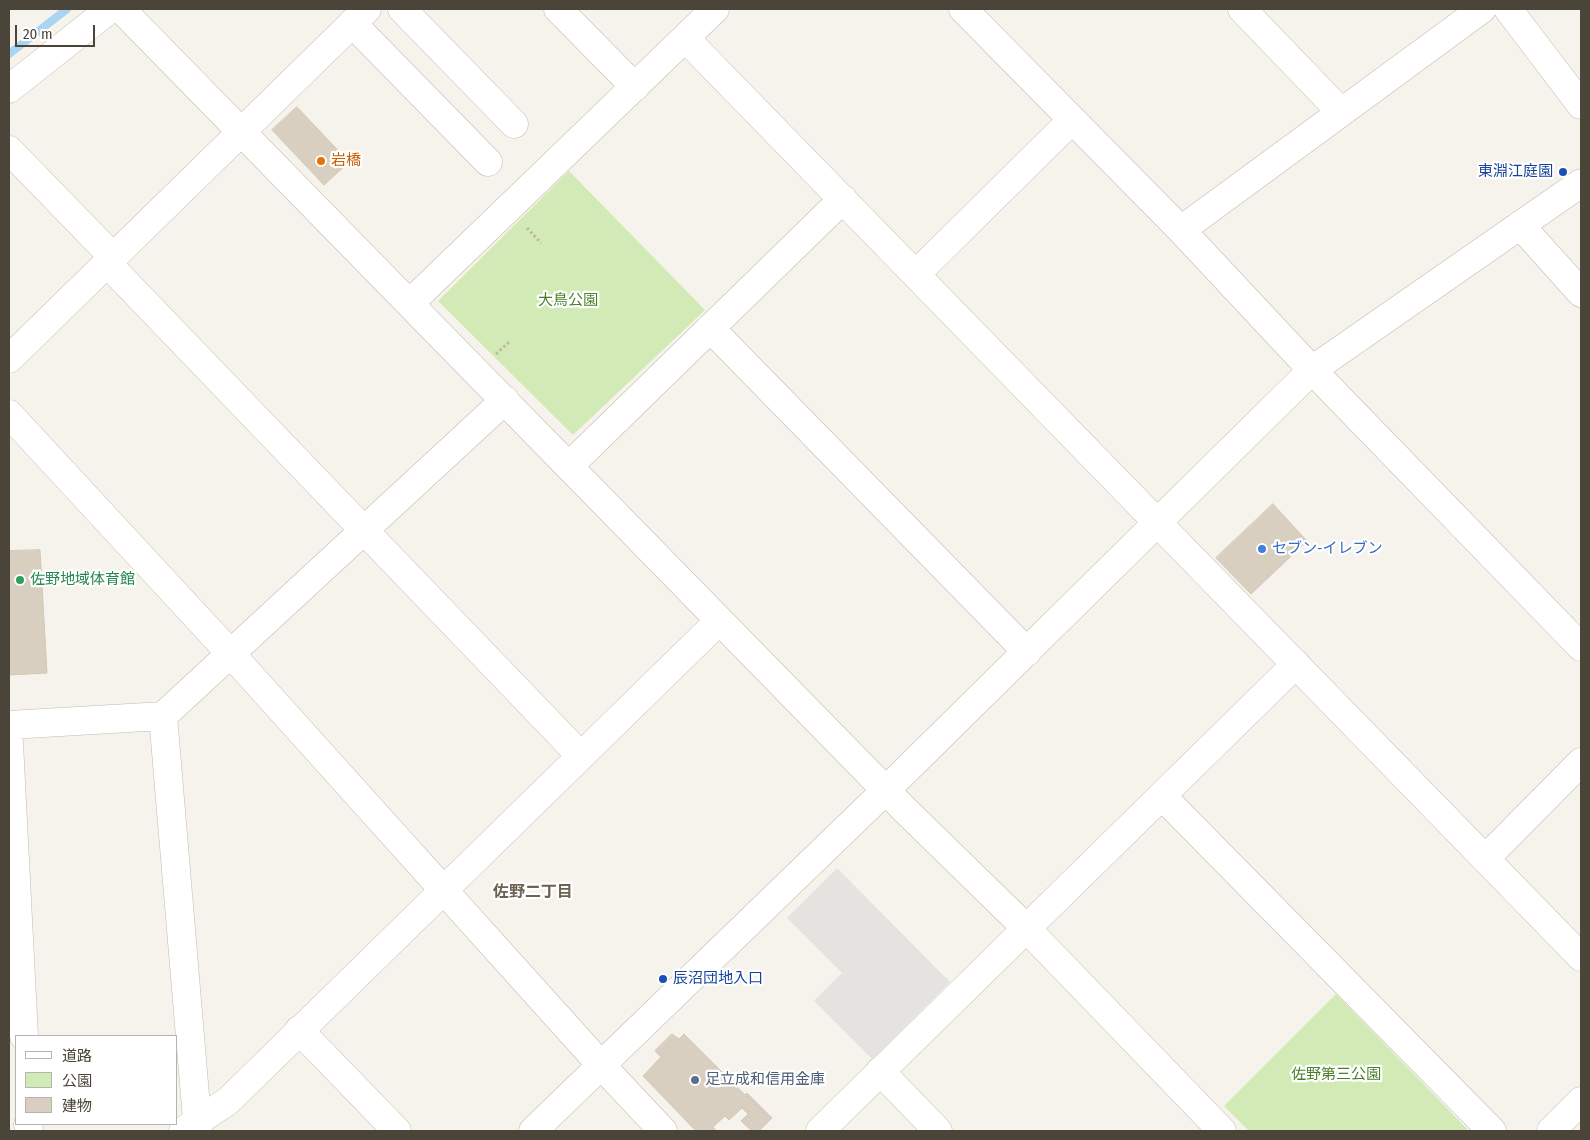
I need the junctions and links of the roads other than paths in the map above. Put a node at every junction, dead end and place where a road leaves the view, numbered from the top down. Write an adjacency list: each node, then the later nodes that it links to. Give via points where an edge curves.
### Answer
1 (110, 9): 13 (street)
2 (121, 9): 18 (street)
3 (402, 9): 17 (street)
4 (558, 9): 12 (street)
5 (715, 9): 11 (street)
6 (963, 9): 16 (street)
7 (1242, 9): 15 (street)
8 (1482, 9): 15 (street)
9 (1508, 9): 14 (street)
10 (360, 16): 18 (street); 20 (street)
11 (685, 38): 12 (street); 22 (street)
12 (635, 87): 28 (street)
13 (9, 89)
14 (1581, 105)
15 (1340, 112): 24 (street)
16 (1072, 120): 24 (street); 26 (street)
17 (514, 124)
18 (241, 131): 25 (street); 28 (street)
19 (9, 150): 25 (street)
20 (488, 162)
21 (1581, 183): 23 (street)
22 (843, 199): 26 (street); 29 (street)
23 (1520, 226): 27 (street); 31 (street)
24 (1182, 230): 31 (street)
25 (110, 260): 30 (street); 36 (street)
26 (916, 274): 35 (street)
27 (1581, 293)
28 (410, 303): 32 (street)
29 (710, 328): 34 (street); 39 (street)
30 (9, 359)
31 (1312, 370): 35 (street); 38 (street)
32 (506, 400): 34 (street); 36 (street)
33 (9, 414): 40 (street)
34 (569, 466): 37 (street)
35 (1158, 521): 39 (street); 41 (street)
36 (365, 529): 40 (street); 45 (street)
37 (720, 621): 45 (street); 47 (street)
38 (1581, 647)
39 (1027, 652): 47 (street)
40 (231, 654): 42 (street); 50 (street)
41 (1296, 664): 48 (street); 49 (street)
42 (163, 716): 43 (street); 58 (street)
43 (9, 725)
44 (9, 743): 54 (street)
45 (580, 755): 50 (street)
46 (1581, 762): 49 (street)
47 (886, 790): 51 (street); 55 (street)
48 (1162, 796): 51 (street); 65 (street)
49 (1486, 858): 52 (street)
50 (444, 889): 53 (street); 55 (street)
51 (1026, 928): 56 (street, via 893,1045); 64 (street)
52 (1581, 957)
53 (299, 1030): 58 (street, via 221,1107); 59 (street)
54 (24, 1035)
55 (601, 1065): 60 (street); 61 (street)
56 (880, 1071): 62 (street); 63 (street)
57 (1581, 1101): 66 (street)
58 (187, 1130)
59 (397, 1131)
60 (533, 1131)
61 (663, 1131)
62 (820, 1131)
63 (938, 1131)
64 (1222, 1131)
65 (1492, 1131)
66 (1551, 1131)

